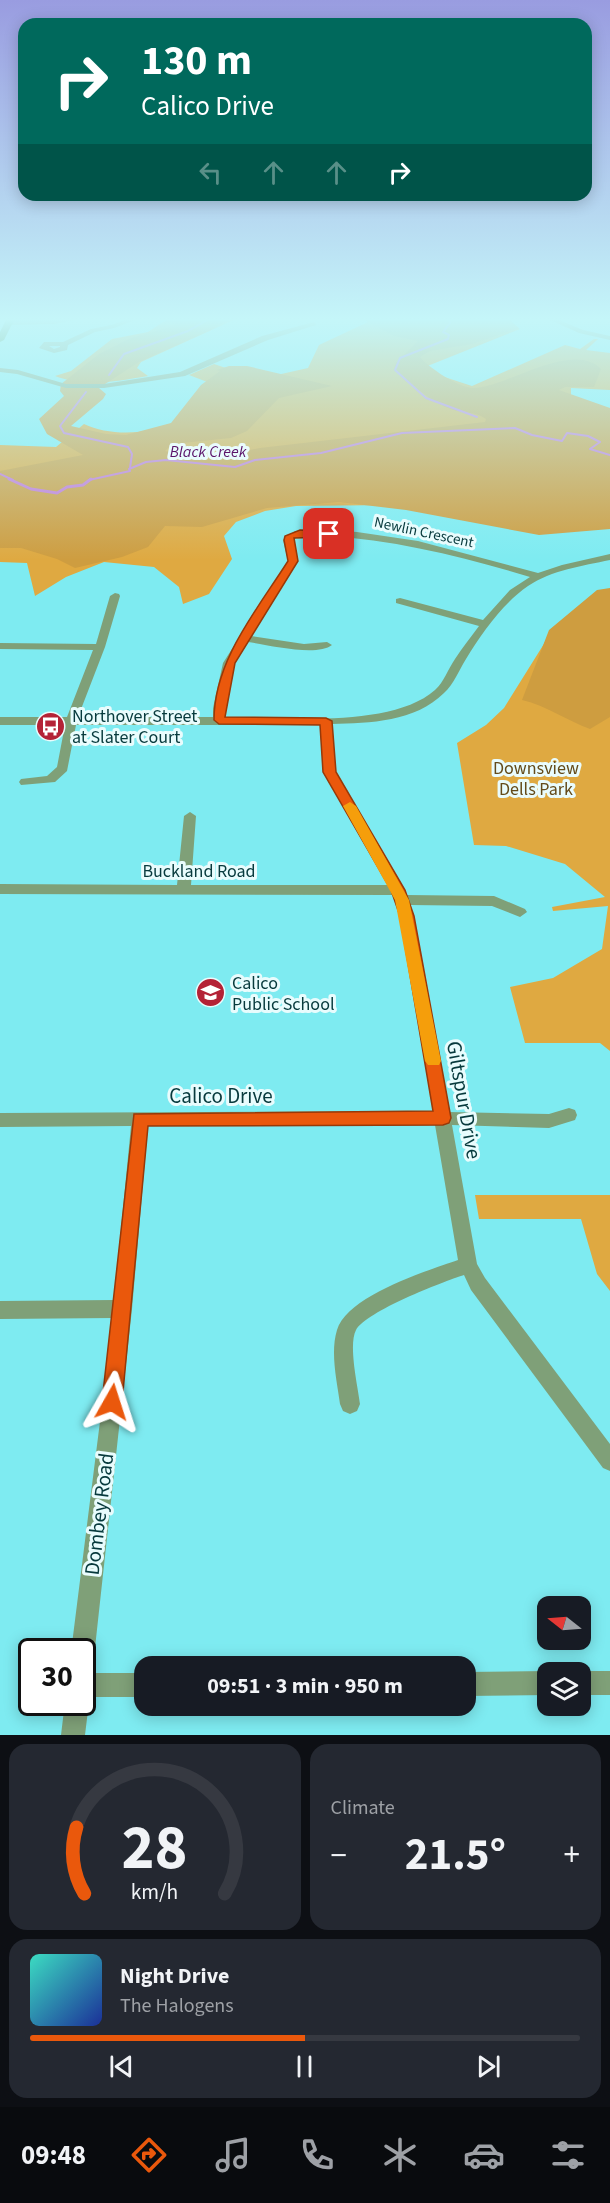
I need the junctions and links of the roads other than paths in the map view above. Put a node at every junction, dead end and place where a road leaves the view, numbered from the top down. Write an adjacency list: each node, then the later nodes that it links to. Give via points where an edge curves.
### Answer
1 (610, 557): 2 (street)
2 (539, 576): 5 (street, via 517,591); 6 (street, Newlin Crescent, via 381,536 294,534 288,540 293,561)
3 (115, 596): 9 (street)
4 (400, 601): 5 (street)
5 (485, 624): 13 (street, via 441,690 426,701 382,718)
6 (245, 639): 7 (street, via 304,647); 10 (street, Newlin Crescent, via 230,663)
7 (327, 645)
8 (0, 646): 9 (street)
9 (100, 647): 12 (street)
10 (219, 720): 12 (street); 13 (street)
11 (0, 721): 12 (street)
12 (70, 721): 14 (street, via 61,771 51,779)
13 (326, 721): 18 (street, Giltspur Drive, via 329,772)
14 (25, 782)
15 (190, 816): 16 (street)
16 (184, 888): 17 (street, Buckland Road); 18 (street, Buckland Road)
17 (0, 889)
18 (400, 895): 19 (street, Buckland Road, via 494,901); 21 (street, Giltspur Drive)
19 (520, 912)
20 (569, 1115): 21 (street, Calico Drive, via 549,1121)
21 (443, 1118): 22 (street, Calico Drive); 24 (street, Giltspur Drive)
22 (140, 1119): 23 (street, Calico Drive); 26 (street, Dombey Road)
23 (0, 1120)
24 (468, 1265): 27 (street, via 444,1271 348,1323 344,1337); 28 (street, Giltspur Drive, via 478,1284)
25 (0, 1310): 26 (street)
26 (123, 1310): 29 (street, Dombey Road)
27 (350, 1404)
28 (610, 1461)
29 (84, 1638)
30 (537, 1683): 33 (street)
31 (591, 1683): 32 (street)
32 (610, 1683)
33 (476, 1684)
34 (96, 1685): 35 (street)
35 (134, 1685)
36 (75, 1716): 37 (street)
37 (73, 1735)

